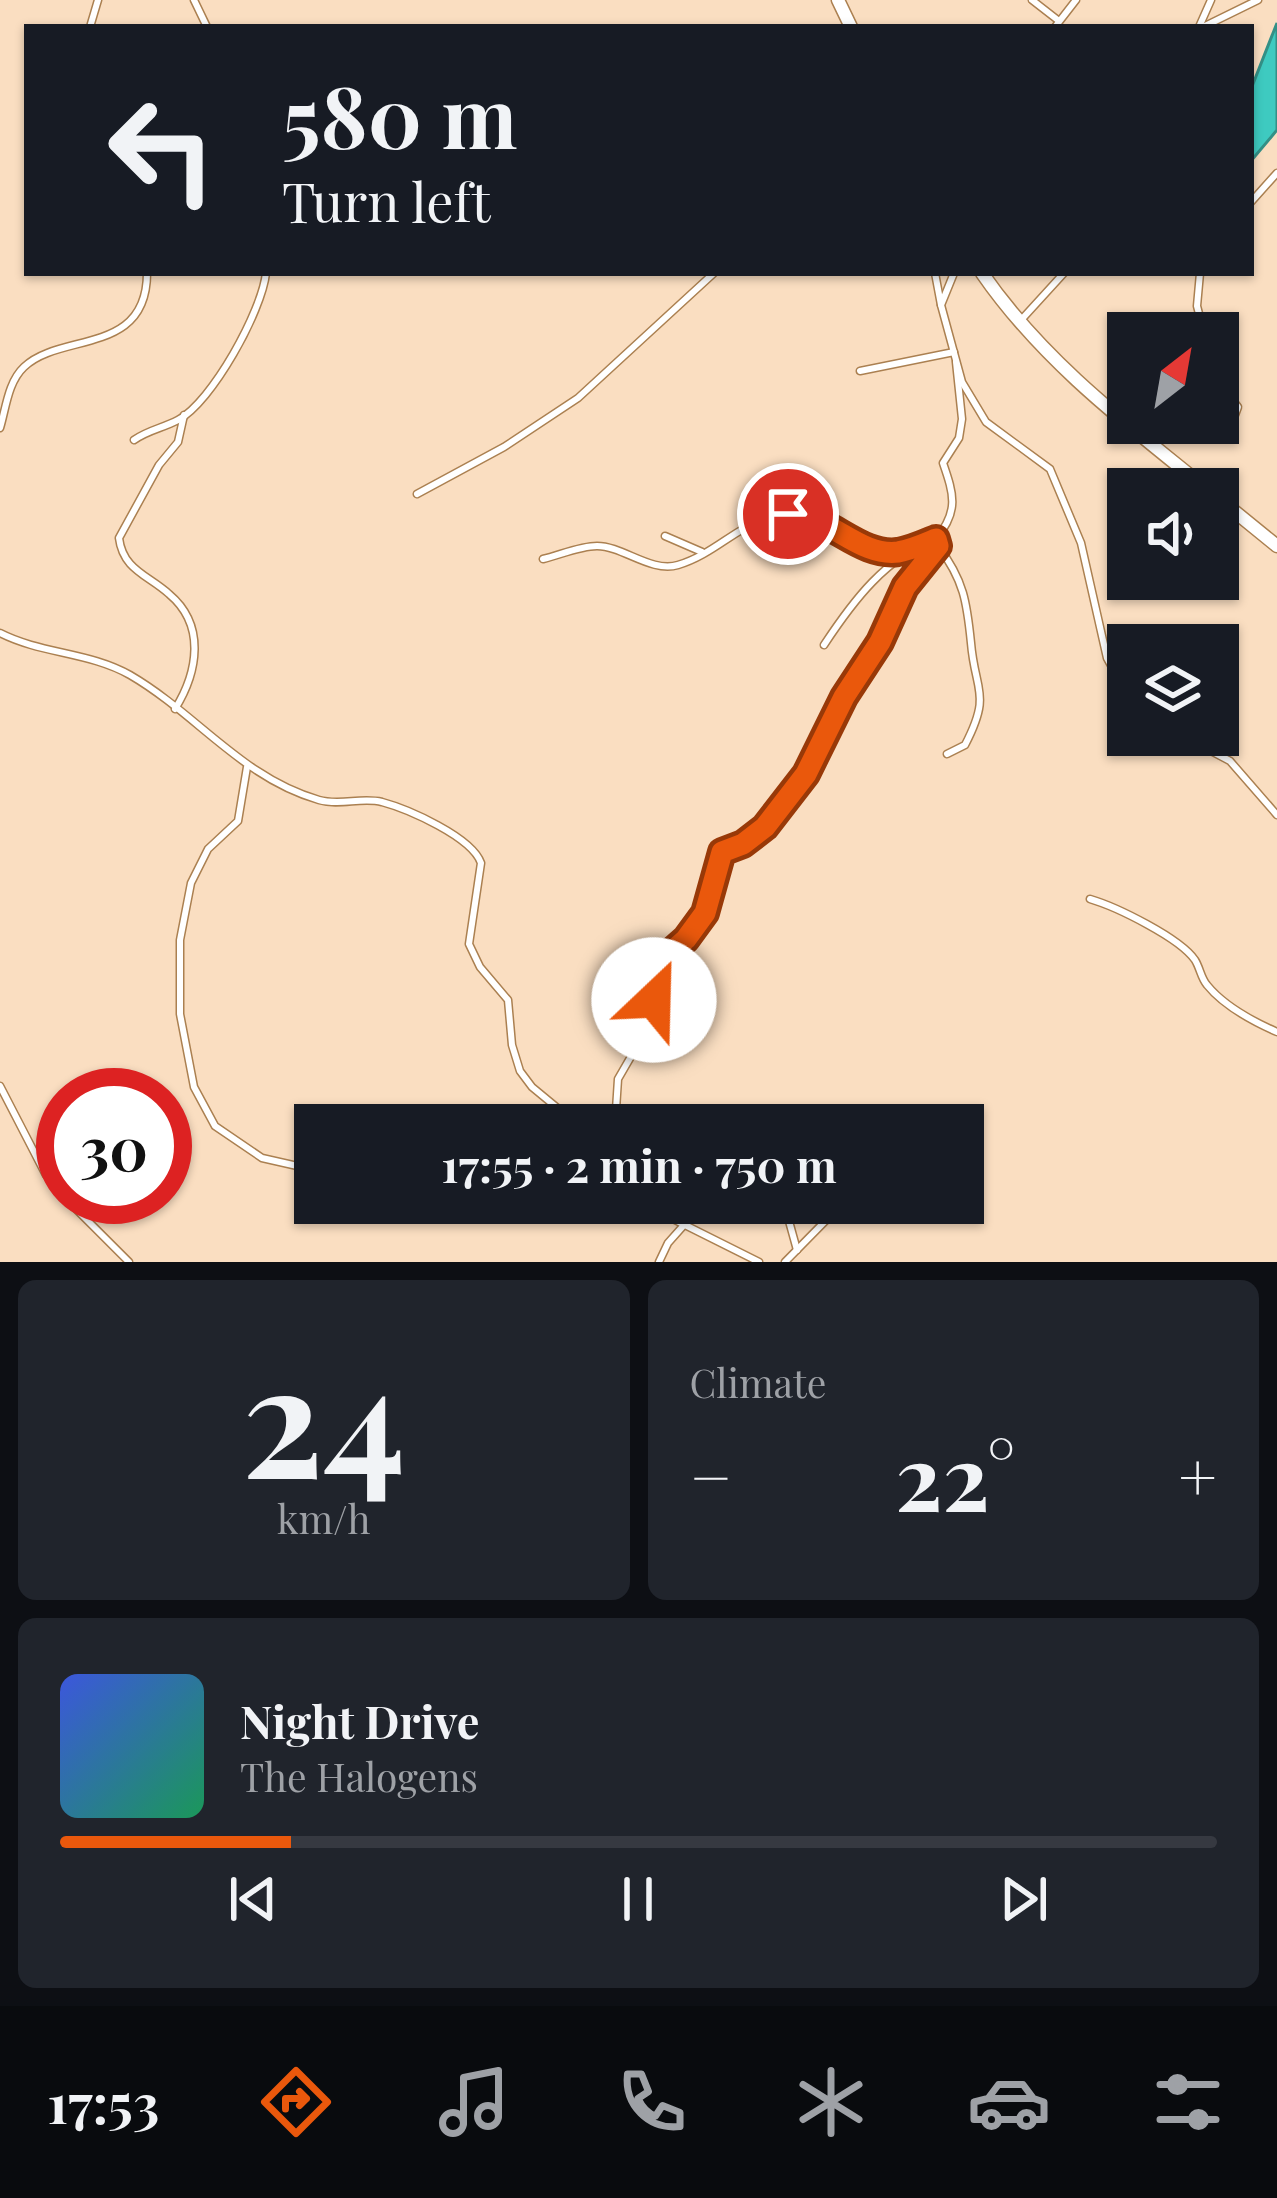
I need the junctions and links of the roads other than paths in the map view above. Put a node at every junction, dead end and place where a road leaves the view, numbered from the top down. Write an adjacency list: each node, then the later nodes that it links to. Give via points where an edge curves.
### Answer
1 (1032, 0): 4 (street)
2 (1076, 0): 4 (street)
3 (1258, 0): 5 (street)
4 (1057, 24)
5 (1207, 24)
6 (1277, 173): 7 (street)
7 (1254, 199)
8 (147, 276): 24 (street, via 145,296 125,324 25,366)
9 (265, 276): 23 (street, via 228,362)
10 (711, 276): 28 (street, via 578,398)
11 (936, 276): 16 (street)
12 (954, 276): 16 (street)
13 (984, 276): 18 (highway)
14 (1061, 276): 18 (street)
15 (1200, 276): 17 (street)
16 (941, 305): 19 (street)
17 (1199, 312)
18 (1018, 323): 22 (highway)
19 (954, 352): 20 (street); 21 (street)
20 (956, 362): 31 (street, via 962,419 944,463 955,507); 38 (street, via 986,422 1044,463 1059,486)
21 (860, 371)
22 (1107, 405)
23 (184, 415): 25 (street); 39 (street, via 178,442 119,538 124,558 181,606 193,630 194,665)
24 (0, 428)
25 (134, 440)
26 (1158, 444): 27 (highway)
27 (1184, 468)
28 (418, 494)
29 (1239, 515): 32 (highway)
30 (664, 536): 34 (street)
31 (937, 543): 33 (street); 40 (street, via 968,599 982,695 965,745); 48 (street, via 905,587 806,774 765,827 718,857 705,913 659,965 655,1015 617,1079)
32 (1277, 546)
33 (907, 550): 34 (street, via 872,549 813,516 788,514 748,523); 37 (street)
34 (703, 552): 35 (street, via 668,566 600,546)
35 (543, 560)
36 (0, 633): 39 (street, via 126,673)
37 (824, 645)
38 (1107, 658)
39 (175, 709): 42 (street)
40 (947, 754)
41 (1221, 756): 43 (street)
42 (247, 767): 47 (street, via 316,800 384,803 455,835 478,855 469,944 508,1000 520,1071); 50 (street, via 238,821 208,849 187,897 180,1014 194,1088 215,1126 262,1157)
43 (1277, 815)
44 (1090, 899): 45 (street, via 1164,936 1194,959 1218,996)
45 (1277, 1032)
46 (0, 1085): 49 (street)
47 (553, 1104)
48 (616, 1104)
49 (36, 1155)
50 (294, 1165)
51 (90, 1224): 56 (street)
52 (789, 1224): 55 (street)
53 (822, 1224): 55 (street)
54 (684, 1225): 57 (street); 58 (street)
55 (796, 1250): 59 (street)
56 (129, 1262)
57 (659, 1262)
58 (759, 1262)
59 (785, 1262)

